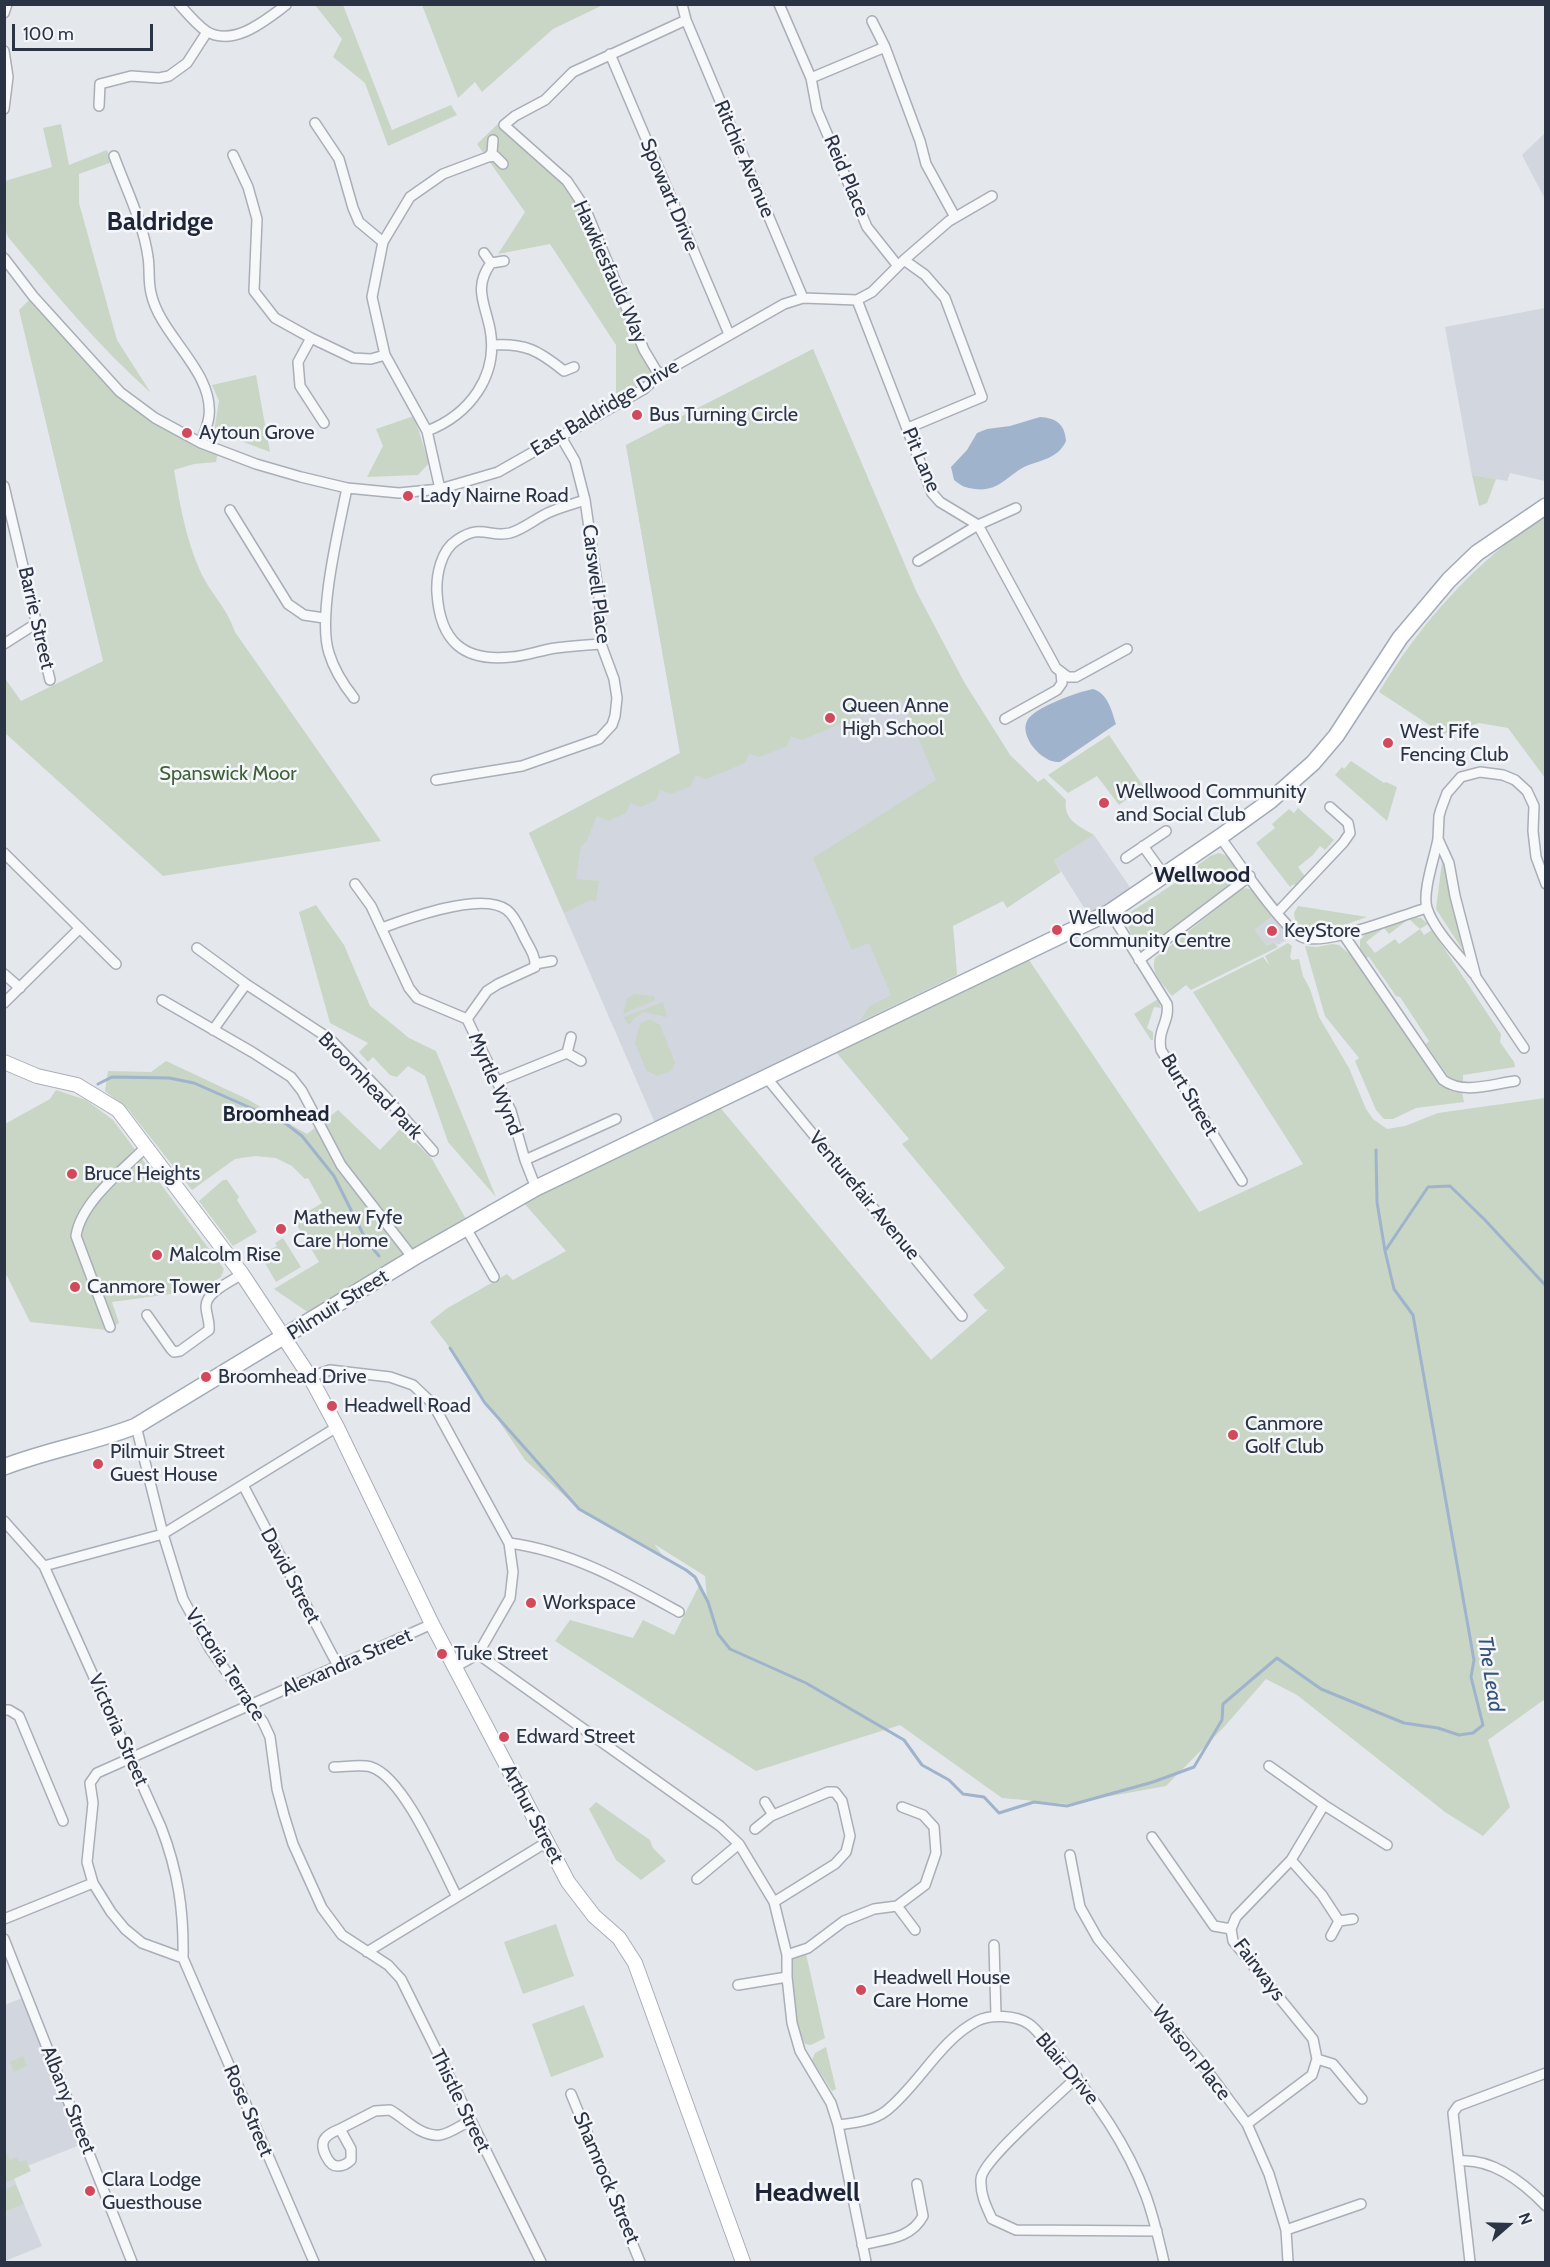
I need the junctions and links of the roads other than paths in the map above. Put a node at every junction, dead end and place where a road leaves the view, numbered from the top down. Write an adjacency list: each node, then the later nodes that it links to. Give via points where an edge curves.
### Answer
1 (8, 4): 6 (street)
2 (179, 4): 9 (street)
3 (286, 4): 9 (street, via 252,29 227,36)
4 (682, 4): 7 (street, Ritchie Avenue)
5 (779, 4): 13 (street, Reid Place)
6 (4, 13)
7 (686, 20): 12 (street); 30 (street, Ritchie Avenue)
8 (872, 21): 10 (street)
9 (207, 32): 14 (street, via 187,63 170,76 131,76 100,84)
10 (885, 47): 13 (street); 23 (street, via 926,164)
11 (4, 51): 15 (street, via 8,78)
12 (610, 54): 32 (street, Spowart Drive); 37 (street, Hawkiesfauld Way, via 573,72 545,100 504,125 567,181 585,207 644,350)
13 (811, 78): 29 (street, Reid Place, via 817,110 867,227)
14 (99, 106)
15 (4, 109)
16 (315, 123): 24 (street, via 339,159 359,222)
17 (493, 140): 20 (street)
18 (233, 155): 33 (street, via 257,219 254,291 275,318)
19 (114, 156): 42 (street, via 141,227 151,293 160,318 198,374 207,396 209,416)
20 (488, 157): 21 (street, via 495,156); 24 (street, via 443,174 410,197)
21 (503, 164)
22 (992, 196): 23 (street)
23 (955, 217): 29 (street)
24 (383, 242): 35 (street, via 372,297)
25 (484, 253): 28 (street)
26 (4, 258): 42 (street, East Baldridge Drive, via 120,392 155,418)
27 (504, 261): 28 (street)
28 (491, 263): 34 (street, via 481,292)
29 (901, 263): 31 (street, via 872,292); 39 (street, Reid Place, via 925,275 945,297 982,397)
30 (803, 298): 31 (street, East Baldridge Drive); 32 (street, East Baldridge Drive, via 784,303)
31 (857, 300): 39 (street, Pit Lane)
32 (729, 334): 37 (street, East Baldridge Drive)
33 (311, 338): 35 (street, via 352,358); 38 (street, via 298,362 300,386)
34 (492, 345): 36 (street, via 525,346 549,358 561,376); 40 (street, via 488,373 480,391 457,415)
35 (385, 355): 40 (street)
36 (574, 368)
37 (659, 375): 41 (street, East Baldridge Drive, via 644,389)
38 (324, 423)
39 (908, 428): 50 (street, Pit Lane, via 932,493)
40 (427, 431): 45 (street)
41 (561, 437): 45 (street, East Baldridge Drive, via 498,472); 46 (street, Carswell Place, via 574,461)
42 (201, 443): 44 (street, East Baldridge Drive, via 264,466)
43 (4, 486): 53 (street, Barrie Street)
44 (347, 488): 45 (street, East Baldridge Drive, via 399,493); 52 (street)
45 (440, 489)
46 (585, 500): 55 (street, Carswell Place); 55 (street, via 549,512 509,533 479,530 455,541 445,552 441,566 438,604 453,642 460,650 480,657 511,657)
47 (1545, 506): 64 (main road, Pilmuir Street, via 1477,553 1449,580 1400,638 1336,736 1313,763)
48 (1016, 508): 50 (street)
49 (230, 510): 52 (street, via 288,604 304,615)
50 (978, 525): 51 (street); 57 (street)
51 (918, 561)
52 (324, 618): 59 (street, via 328,651 338,676)
53 (36, 623): 54 (street); 58 (street, Barrie Street)
54 (4, 644)
55 (602, 644): 61 (street, Carswell Place, via 617,698 612,724 599,739 522,766)
56 (1127, 650): 57 (street, via 1076,676)
57 (1061, 673): 60 (street, via 1062,683 1057,690)
58 (50, 680)
59 (354, 698)
60 (1005, 719)
61 (436, 780)
62 (1330, 807): 75 (street, via 1348,823 1350,833)
63 (1166, 831): 66 (street)
64 (1220, 837): 69 (main road, Pilmuir Street); 70 (street)
65 (1438, 839): 72 (street, via 1441,809 1447,793 1461,777 1480,772 1515,780 1527,791 1534,806 1536,857); 73 (street); 85 (street, via 1449,863)
66 (1143, 846): 68 (street); 69 (street)
67 (4, 853): 76 (street)
68 (1126, 858)
69 (1164, 875): 74 (main road, Pilmuir Street)
70 (1250, 876): 75 (street); 80 (street)
71 (355, 884): 77 (street, Myrtle Wynd)
72 (1545, 884)
73 (1426, 908): 78 (street); 85 (street)
74 (1110, 912): 80 (street, Burt Street); 97 (main road, Pilmuir Street)
75 (1277, 913): 78 (street, via 1302,937 1325,939)
76 (80, 928): 82 (street); 87 (street)
77 (382, 928): 83 (street, via 422,913 492,903 508,910); 90 (street, Myrtle Wynd, via 417,998)
78 (1343, 934): 99 (street, via 1443,1080 1464,1088)
79 (197, 948): 86 (street, Broomhead Park)
80 (1139, 960): 104 (street, Burt Street, via 1167,1004 1159,1039 1161,1050)
81 (552, 961): 83 (street)
82 (116, 964)
83 (536, 964): 90 (street, via 487,991)
84 (4, 974): 87 (street)
85 (1476, 977): 93 (street)
86 (246, 984): 91 (street); 102 (street, Broomhead Park, via 330,1039)
87 (20, 988): 89 (street)
88 (162, 1000): 91 (street)
89 (4, 1003)
90 (468, 1019): 98 (street, Myrtle Wynd)
91 (213, 1030): 107 (street, via 291,1077 341,1165)
92 (571, 1037): 94 (street)
93 (1524, 1048)
94 (567, 1053): 96 (street); 98 (street)
95 (4, 1062): 101 (street, via 37,1076 77,1084 118,1110)
96 (581, 1062)
97 (766, 1077): 105 (main road, Pilmuir Street); 111 (street, Venturefair Avenue)
98 (498, 1081): 103 (street, Myrtle Wynd)
99 (1515, 1081)
100 (616, 1119): 103 (street)
101 (146, 1147): 108 (street); 112 (street, via 103,1190 77,1226 76,1236)
102 (433, 1151)
103 (525, 1160): 105 (street, Myrtle Wynd)
104 (1242, 1181)
105 (536, 1188): 106 (main road, Pilmuir Street)
106 (466, 1228): 107 (main road, Pilmuir Street); 109 (street)
107 (413, 1258): 113 (main road, Pilmuir Street)
108 (242, 1274): 110 (street, via 211,1295 206,1306 209,1330 180,1351 171,1349); 113 (street)
109 (494, 1277)
110 (147, 1316)
111 (962, 1316)
112 (110, 1327)
113 (284, 1338): 114 (street, Arthur Street); 115 (main road, Pilmuir Street)
114 (310, 1377): 116 (street, Arthur Street); 121 (street, via 330,1370 390,1377 413,1385 433,1404)
115 (136, 1426): 117 (main road, Pilmuir Street); 120 (street, Victoria Terrace)
116 (337, 1427): 118 (street); 124 (street, Arthur Street)
117 (4, 1467)
118 (243, 1485): 120 (street); 126 (street, David Street)
119 (4, 1521): 122 (street, Victoria Street)
120 (163, 1534): 122 (street); 128 (street, Victoria Terrace, via 183,1599 210,1649)
121 (509, 1543): 123 (street, via 537,1547 608,1573); 125 (street, via 513,1572 510,1598)
122 (44, 1566): 130 (street, Victoria Street)
123 (680, 1612)
124 (432, 1624): 126 (street, Alexandra Street); 127 (street, Arthur Street)
125 (478, 1654): 127 (street); 141 (street, via 720,1826)
126 (338, 1666): 128 (street, Alexandra Street)
127 (455, 1667): 140 (street, Arthur Street)
128 (252, 1705): 130 (street, Alexandra Street); 158 (street, Victoria Terrace, via 270,1737 277,1789 308,1879 322,1908 342,1935)
129 (4, 1710): 137 (street, via 19,1716)
130 (130, 1759): 146 (street, Alexandra Street, via 97,1773 90,1784 93,1803 87,1862); 160 (street, Victoria Street, via 173,1858 181,1904)
131 (1269, 1766): 134 (street)
132 (334, 1767): 147 (street, via 371,1767 387,1776 405,1797)
133 (765, 1802): 136 (street)
134 (1324, 1805): 142 (street); 144 (street, Fairways)
135 (902, 1807): 149 (street, via 923,1815 934,1827 936,1853 925,1885)
136 (773, 1815): 138 (street); 148 (street, via 835,1792 842,1801 850,1836 846,1852 835,1864)
137 (63, 1821)
138 (755, 1829)
139 (1152, 1837): 153 (street, via 1214,1926)
140 (547, 1842): 147 (street); 184 (street, Arthur Street, via 575,1892 619,1938 635,1963)
141 (739, 1844): 145 (street); 148 (street)
142 (1387, 1845)
143 (1070, 1855): 170 (street, Watson Place, via 1080,1908 1098,1939)
144 (1291, 1860): 152 (street); 153 (street, Fairways, via 1236,1917)
145 (697, 1879)
146 (93, 1883): 150 (street); 160 (street, via 125,1929 142,1943)
147 (457, 1897): 158 (street)
148 (774, 1902): 159 (street)
149 (897, 1906): 154 (street); 159 (street, via 874,1909 844,1922 808,1948)
150 (4, 1919)
151 (1353, 1919): 152 (street)
152 (1339, 1921): 155 (street)
153 (1231, 1929): 164 (street, Fairways, via 1233,1941 1313,2039)
154 (915, 1930)
155 (1331, 1936)
156 (4, 1938): 180 (street, Albany Street)
157 (994, 1945): 163 (street)
158 (367, 1952): 169 (street, Thistle Street, via 388,1965 401,1980)
159 (787, 1955): 161 (street)
160 (183, 1958): 181 (street, Rose Street)
161 (787, 1977): 162 (street); 171 (street, via 792,2023 800,2051 831,2103)
162 (738, 1985)
163 (996, 2015): 166 (street, Blair Drive, via 1028,2023); 171 (street, via 977,2021 957,2035 885,2111 860,2122)
164 (1317, 2059): 168 (street, via 1333,2064); 170 (street, via 1312,2074)
165 (1545, 2073): 173 (street, via 1458,2106 1453,2113)
166 (1077, 2077): 178 (street, Blair Drive, via 1120,2140); 178 (street, via 995,2155 981,2176 982,2198 992,2219 1016,2230)
167 (571, 2094): 183 (street, Shamrock Street)
168 (1362, 2099)
169 (470, 2121): 172 (street, via 441,2135 432,2134 382,2109); 182 (street, Thistle Street)
170 (1247, 2124): 177 (street, Watson Place, via 1269,2174)
171 (838, 2125): 179 (street)
172 (340, 2129)
173 (1459, 2161): 176 (street, via 1498,2168); 188 (street)
174 (917, 2184): 179 (street, via 923,2216 915,2228)
175 (1361, 2205): 177 (street)
176 (1545, 2206)
177 (1286, 2230): 187 (street, Watson Place)
178 (1157, 2231): 186 (street, Blair Drive)
179 (862, 2245): 185 (street)
180 (132, 2262)
181 (314, 2262)
182 (540, 2262)
183 (640, 2262)
184 (743, 2262)
185 (866, 2262)
186 (1164, 2262)
187 (1288, 2262)
188 (1470, 2262)

